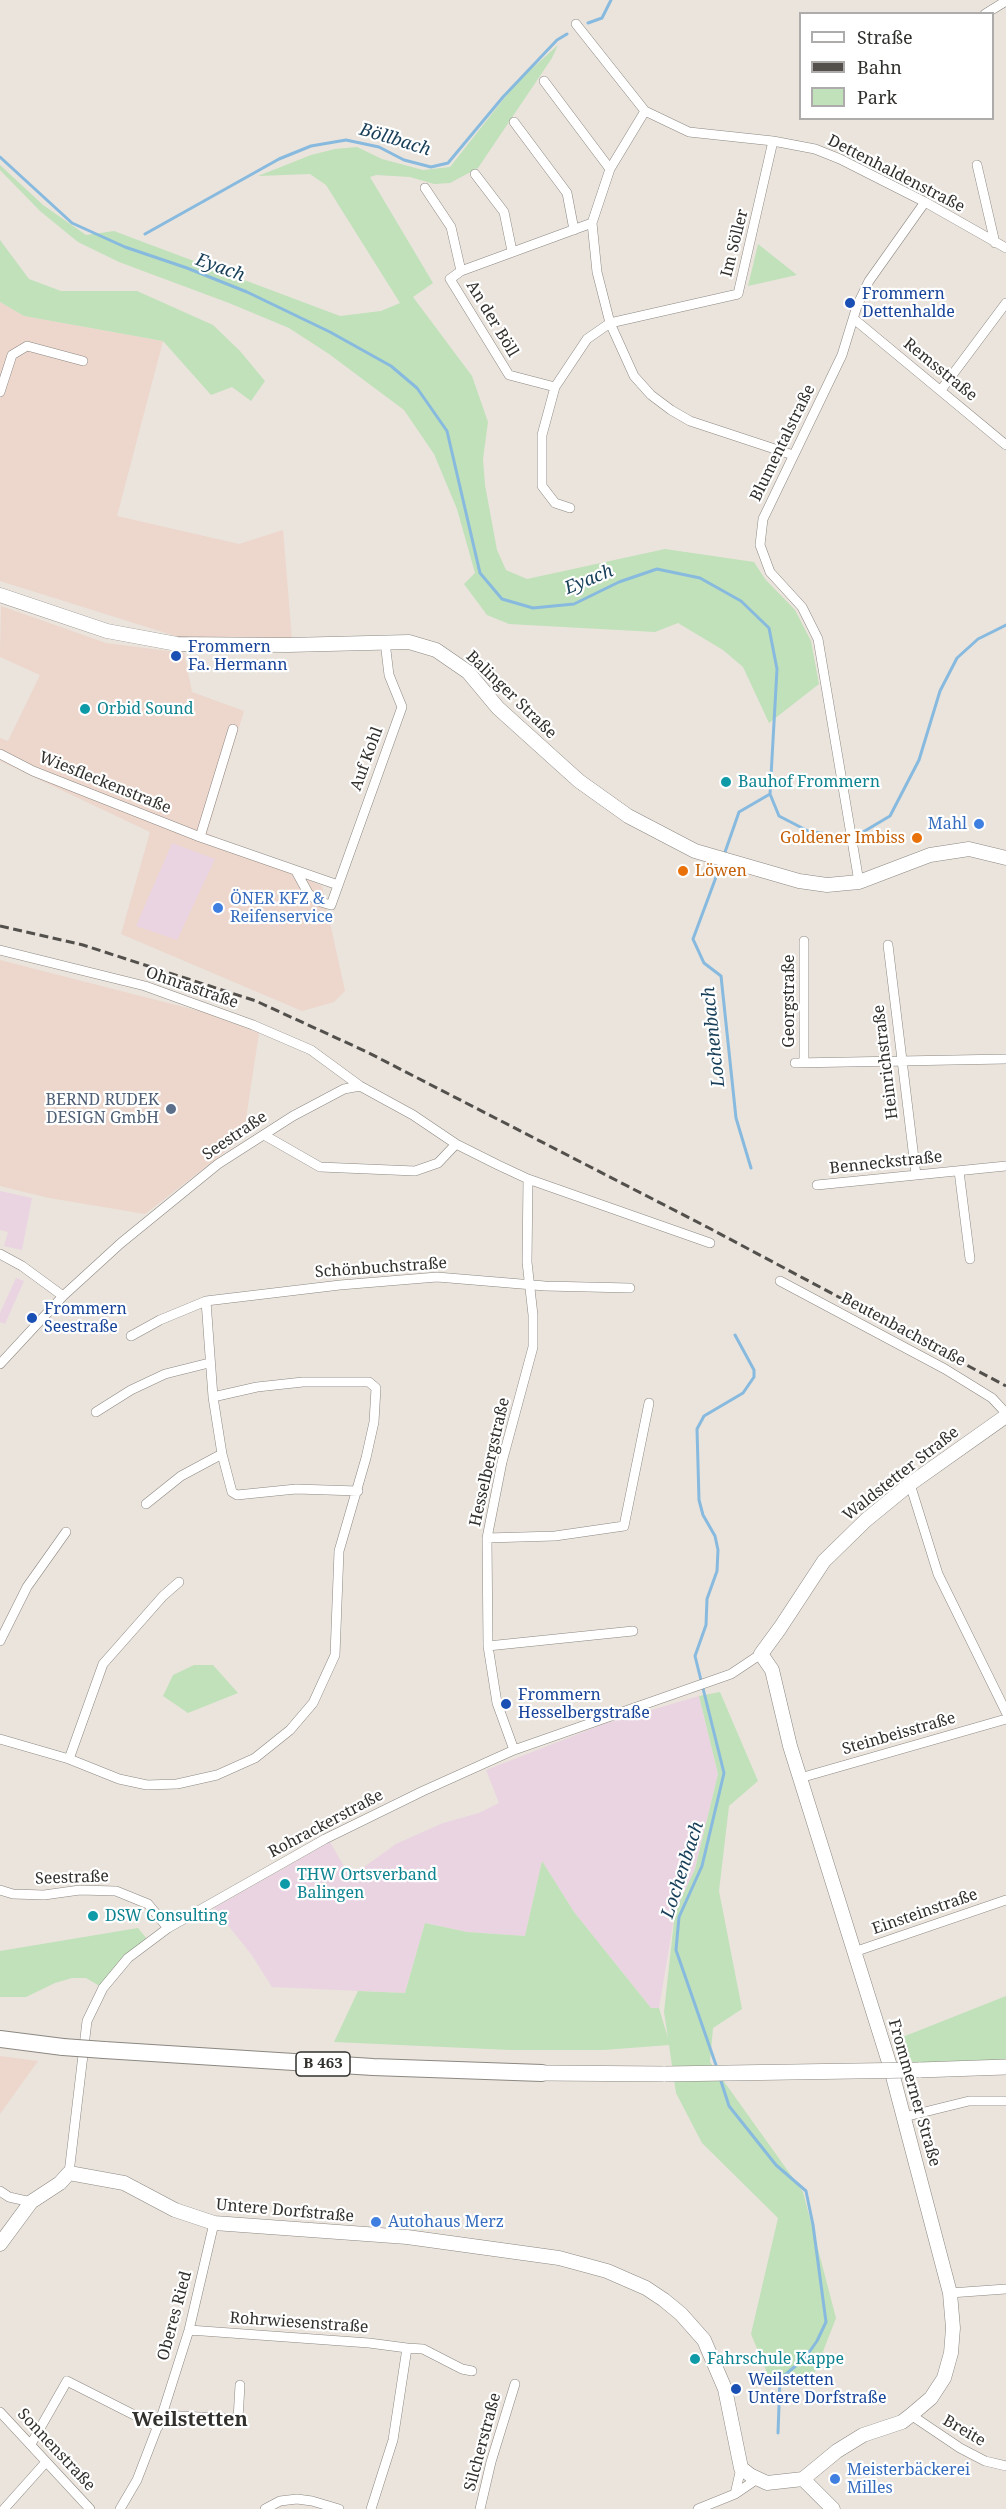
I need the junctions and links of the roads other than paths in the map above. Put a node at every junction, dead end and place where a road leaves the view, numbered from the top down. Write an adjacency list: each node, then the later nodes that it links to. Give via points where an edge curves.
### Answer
1 (1006, 1): 2 (street)
2 (988, 12)
3 (576, 24): 5 (street, Dettenhaldenstraße)
4 (543, 81): 9 (street)
5 (645, 111): 7 (street, Dettenhaldenstraße, via 689,132); 9 (street)
6 (514, 122): 14 (street, via 567,193)
7 (773, 141): 12 (street, Dettenhaldenstraße, via 840,159); 21 (street, Im Söller, via 738,294)
8 (977, 165): 15 (street, Dettenhaldenstraße)
9 (610, 169): 13 (street)
10 (475, 174): 17 (street, via 504,212)
11 (425, 188): 18 (street, An der Böll, via 451,227)
12 (925, 202): 15 (street, Dettenhaldenstraße); 20 (street, Blumentalstraße, via 869,280)
13 (592, 223): 14 (street, An der Böll); 21 (street, via 597,272)
14 (574, 230): 17 (street, An der Böll)
15 (995, 243): 16 (street, Dettenhaldenstraße)
16 (1006, 248)
17 (512, 251): 18 (street, An der Böll)
18 (461, 271): 23 (street, An der Böll, via 450,279 509,375)
19 (1006, 303): 24 (street)
20 (854, 319): 24 (street, Remsstraße); 27 (street, Blumentalstraße, via 842,355)
21 (610, 323): 23 (street, via 587,339); 27 (street, via 634,376 671,410 690,421)
22 (83, 361): 25 (street, via 27,346 12,355)
23 (555, 387): 28 (street, via 542,435 542,486 555,503)
24 (941, 390): 26 (street, Remsstraße)
25 (0, 392)
26 (1006, 445)
27 (793, 455): 36 (street, Blumentalstraße, via 763,519 760,545 770,572 801,607 818,639)
28 (570, 508)
29 (0, 595): 30 (street, Balinger Straße, via 107,631 177,644)
30 (385, 642): 36 (street, Balinger Straße, via 409,642 436,650 468,672 498,708 589,788 674,842 799,881 827,885); 37 (street, Auf Kohl, via 389,675 402,707)
31 (233, 729): 33 (street)
32 (0, 754): 33 (street, Wiesfleckenstraße, via 33,771)
33 (200, 837): 35 (street, Wiesfleckenstraße)
34 (1006, 858): 36 (street, Balinger Straße, via 969,849 930,855)
35 (296, 871): 37 (street, Wiesfleckenstraße); 37 (street, via 317,901 331,905)
36 (858, 876)
37 (339, 885)
38 (804, 941): 42 (street, Georgstraße, via 800,1062)
39 (888, 945): 42 (street, Heinrichstraße)
40 (0, 950): 43 (street, Ohnrastraße, via 145,986 253,1025 311,1050)
41 (1006, 1059): 42 (street)
42 (900, 1061): 48 (street, Heinrichstraße)
43 (360, 1086): 44 (street, Seestraße, via 344,1089); 45 (street)
44 (264, 1135): 45 (street, via 320,1167 415,1171 438,1163); 57 (street, Seestraße, via 218,1164 154,1214)
45 (456, 1144): 49 (street)
46 (1006, 1166): 47 (street, Benneckstraße)
47 (959, 1171): 48 (street, Benneckstraße); 53 (street, Benneckstraße)
48 (915, 1175): 50 (street, Benneckstraße)
49 (528, 1179): 51 (street); 55 (street, Hesselbergstraße)
50 (817, 1185)
51 (710, 1243)
52 (0, 1254): 57 (street)
53 (970, 1259)
54 (780, 1281): 65 (street, Beutenbachstraße, via 945,1369 992,1398)
55 (530, 1283): 56 (street, Schönbuchstraße); 58 (street, Schönbuchstraße, via 438,1277); 71 (street, Hesselbergstraße, via 533,1347 502,1462)
56 (630, 1288)
57 (63, 1296): 61 (street, Seestraße)
58 (206, 1301): 59 (street, Schönbuchstraße); 60 (street)
59 (131, 1336)
60 (209, 1363): 62 (street); 64 (street, via 165,1374)
61 (0, 1364)
62 (213, 1398): 66 (street); 68 (street, via 257,1387 303,1382 369,1382 376,1388 374,1422)
63 (649, 1403): 71 (street, via 624,1526 555,1536)
64 (96, 1412)
65 (1006, 1415): 67 (street, Waldstetter Straße)
66 (222, 1454): 68 (street, via 232,1492 237,1495 296,1489); 69 (street, via 181,1476)
67 (910, 1484): 76 (street, Waldstetter Straße, via 824,1561); 77 (street, via 939,1574)
68 (358, 1491): 81 (street, via 339,1551 335,1655 313,1703 291,1730 255,1758 217,1775 177,1784 147,1785 119,1779)
69 (146, 1504)
70 (66, 1532): 74 (street, via 27,1587)
71 (487, 1538): 75 (street, Hesselbergstraße)
72 (179, 1582): 81 (street, via 103,1664)
73 (633, 1631): 75 (street)
74 (0, 1641)
75 (488, 1646): 80 (street, Hesselbergstraße, via 497,1703)
76 (761, 1654): 80 (street, Rohrackerstraße, via 709,1683); 82 (street, Frommerner Straße, via 772,1670)
77 (1006, 1712)
78 (1006, 1719): 82 (street, Steinbeisstraße)
79 (0, 1739): 81 (street)
80 (514, 1750): 85 (street, Rohrackerstraße, via 325,1839)
81 (69, 1759)
82 (800, 1778): 86 (street, Frommerner Straße)
83 (0, 1890): 85 (street, Seestraße, via 44,1895 116,1891 148,1904)
84 (1006, 1900): 86 (street, Einsteinstraße)
85 (168, 1928): 92 (street, Rohrackerstraße, via 128,1958 103,1988 87,2021)
86 (855, 1952): 91 (street, Frommerner Straße)
87 (0, 2039): 89 (highway, B 463, bridge, via 63,2047 373,2067)
88 (1006, 2067): 89 (main road, B 463, bridge)
89 (542, 2073)
90 (1006, 2101): 91 (street, via 969,2101)
91 (904, 2117): 98 (street, Frommerner Straße)
92 (69, 2173): 94 (street); 95 (street, Untere Dorfstraße, via 124,2183 175,2210)
93 (0, 2191): 94 (street)
94 (31, 2202): 96 (street)
95 (214, 2223): 99 (street, Oberes Ried); 111 (street, Untere Dorfstraße, via 407,2237 559,2258 607,2271 646,2288 681,2314 704,2340 725,2389)
96 (0, 2244)
97 (1006, 2289): 98 (street)
98 (950, 2293): 106 (street, Frommerner Straße, via 953,2328 944,2378 931,2398)
99 (189, 2330): 100 (street, Rohrwiesenstraße); 105 (street, Oberes Ried)
100 (407, 2348): 101 (street, Rohrwiesenstraße, via 423,2349); 120 (street, via 393,2440)
101 (472, 2371)
102 (515, 2384): 121 (street, Silcherstraße)
103 (240, 2385): 105 (street, via 238,2419)
104 (0, 2412): 108 (street, Sonnenstraße)
105 (162, 2415): 107 (street, Oberes Ried)
106 (911, 2415): 110 (street, Breite, via 960,2448); 113 (street, Frommerner Straße, via 863,2435)
107 (158, 2427): 108 (street, via 67,2381); 117 (street, Oberes Ried, via 137,2480)
108 (31, 2445): 109 (street, Sonnenstraße)
109 (46, 2462): 115 (street); 116 (street, Sonnenstraße)
110 (1006, 2466)
111 (741, 2468): 112 (street); 114 (street)
112 (757, 2479): 113 (street, via 767,2483); 114 (street)
113 (803, 2479): 123 (street)
114 (735, 2494): 122 (street)
115 (4, 2509)
116 (90, 2509)
117 (120, 2509)
118 (266, 2509): 119 (street, via 279,2501 297,2499)
119 (339, 2509)
120 (371, 2509)
121 (480, 2509)
122 (698, 2509)
123 (833, 2509)

